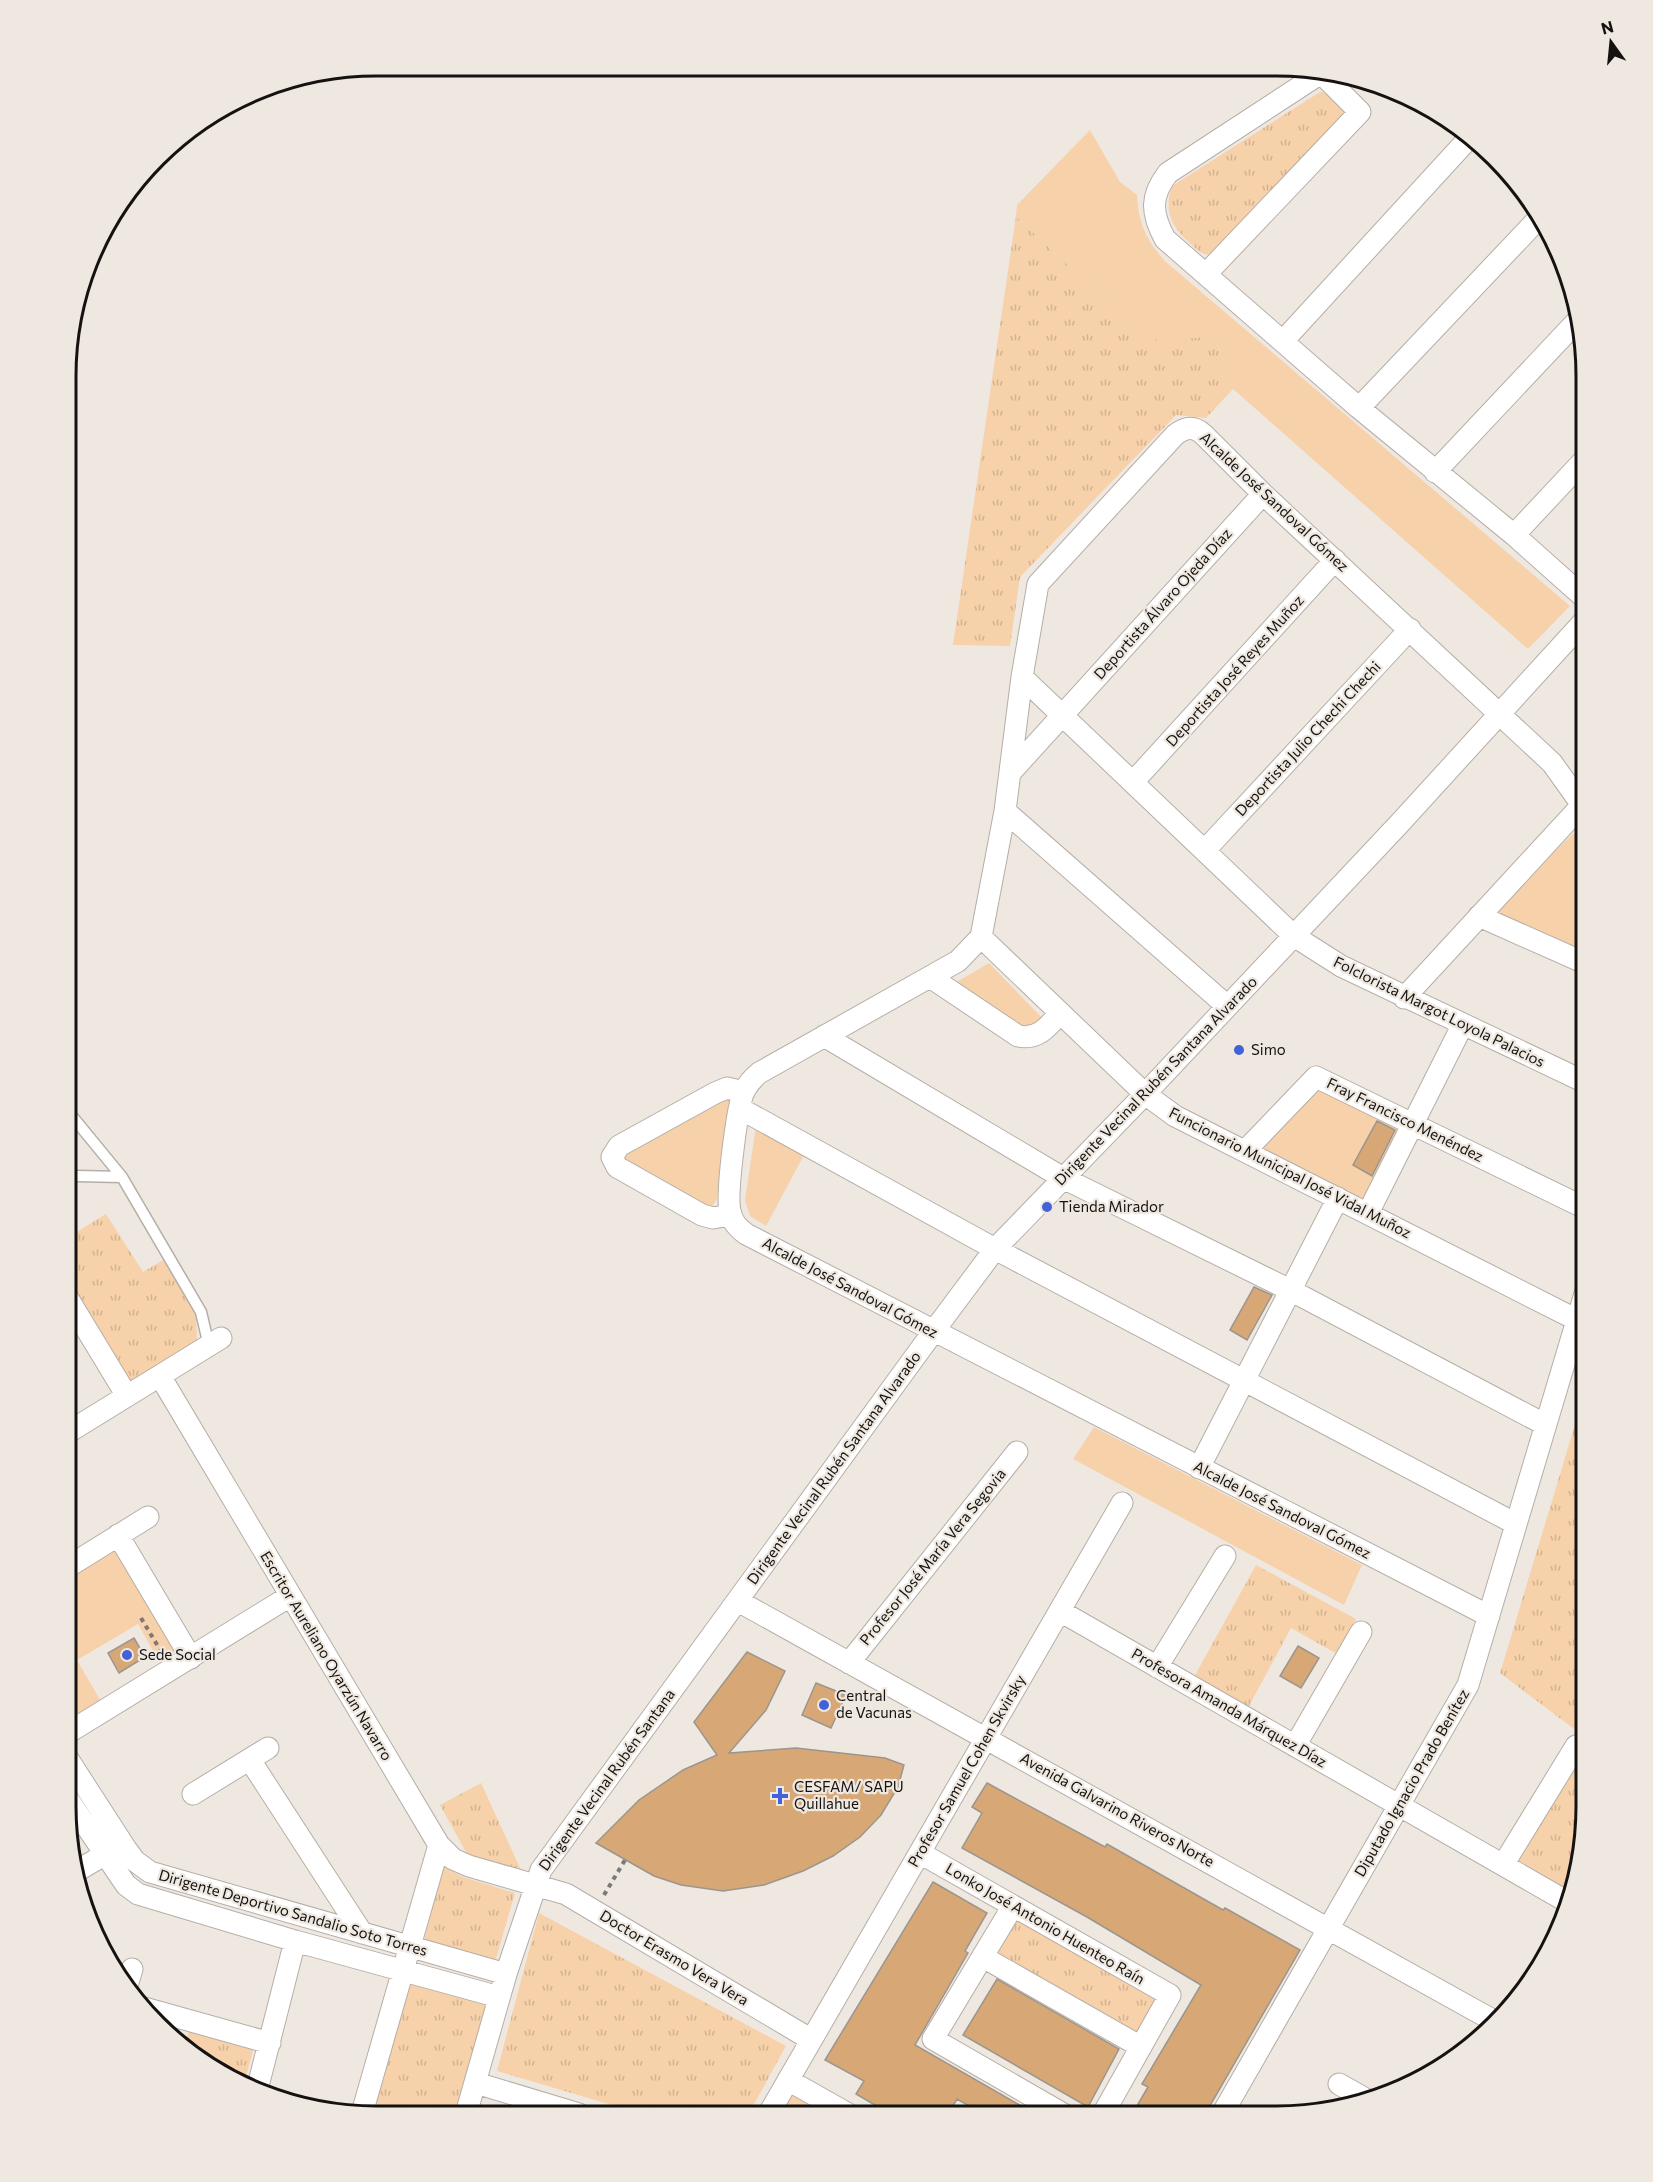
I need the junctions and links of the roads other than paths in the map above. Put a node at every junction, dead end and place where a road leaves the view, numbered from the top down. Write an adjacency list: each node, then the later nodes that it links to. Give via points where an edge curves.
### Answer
1 (1313, 79): 5 (street, via 1186,160 1155,193 1156,223 1165,239)
2 (1332, 81): 5 (street, via 1360,112)
3 (1465, 143): 7 (street)
4 (1534, 223): 8 (street)
5 (1206, 274): 7 (street)
6 (1572, 327): 10 (street)
7 (1283, 341): 8 (street)
8 (1359, 408): 10 (street)
9 (1576, 469): 12 (street)
10 (1435, 472): 12 (street)
11 (1263, 494): 13 (street, Alcalde José Sandoval Gómez); 17 (street, Alcalde José Sandoval Gómez, via 1199,430 1184,429 1174,435 1042,578 1035,591); 19 (street, Deportista Álvaro Ojeda Díaz)
12 (1514, 536): 14 (street)
13 (1335, 560): 15 (street, Alcalde José Sandoval Gómez); 21 (street, Deportista José Reyes Muñoz)
14 (1576, 590)
15 (1410, 629): 18 (street, Alcalde José Sandoval Gómez); 25 (street, Deportista Julio Chechi Chechi)
16 (1576, 630): 18 (street, Dirigente Vecinal Rubén Santana Alvarado)
17 (1022, 677): 19 (street, Folclorista Margot Loyola Palacios); 20 (street, Alcalde José Sandoval Gómez)
18 (1500, 712): 22 (street, via 1552,763); 27 (street, Dirigente Vecinal Rubén Santana Alvarado)
19 (1063, 715): 20 (street); 21 (street, Folclorista Margot Loyola Palacios)
20 (1010, 773): 23 (street, Alcalde José Sandoval Gómez)
21 (1134, 781): 25 (street, Folclorista Margot Loyola Palacios)
22 (1576, 798)
23 (1005, 811): 28 (street, Alcalde José Sandoval Gómez); 32 (street)
24 (1576, 820): 26 (street)
25 (1206, 849): 27 (street, Folclorista Margot Loyola Palacios)
26 (1479, 916): 29 (street); 31 (street)
27 (1294, 936): 31 (street, Folclorista Margot Loyola Palacios, via 1341,966); 32 (street, Dirigente Vecinal Rubén Santana Alvarado)
28 (981, 937): 30 (street, via 958,962); 33 (street, Funcionario Municipal José Vidal Muñoz)
29 (1576, 959)
30 (930, 977): 33 (street, via 1018,1036 1026,1038 1040,1033); 35 (street)
31 (1404, 998): 34 (street, Folclorista Margot Loyola Palacios)
32 (1227, 1006): 37 (street, Dirigente Vecinal Rubén Santana Alvarado)
33 (1060, 1013): 37 (street, Funcionario Municipal José Vidal Muñoz)
34 (1462, 1026): 36 (street, Folclorista Margot Loyola Palacios); 40 (street)
35 (824, 1036): 38 (street, via 759,1073); 44 (street)
36 (1576, 1078)
37 (1145, 1094): 41 (street, Funcionario Municipal José Vidal Muñoz, via 1175,1116); 44 (street, Dirigente Vecinal Rubén Santana Alvarado)
38 (742, 1100): 48 (street, via 729,1195); 48 (street, via 727,1088 715,1093 619,1146 612,1157 617,1167 702,1215); 49 (street)
39 (76, 1121): 43 (lane)
40 (1412, 1123): 41 (street, Fray Francisco Menéndez, via 1316,1077); 46 (street, Fray Francisco Menéndez); 47 (street)
41 (1245, 1151): 45 (street, Funcionario Municipal José Vidal Muñoz)
42 (77, 1176): 43 (lane)
43 (122, 1177): 54 (lane)
44 (1063, 1178): 49 (street, Dirigente Vecinal Rubén Santana Alvarado); 50 (street)
45 (1338, 1198): 47 (street, Funcionario Municipal José Vidal Muñoz); 50 (street)
46 (1576, 1204)
47 (1368, 1213): 52 (street, Funcionario Municipal José Vidal Muñoz)
48 (731, 1215): 53 (street, Alcalde José Sandoval Gómez, via 746,1234)
49 (995, 1250): 53 (street, Dirigente Vecinal Rubén Santana Alvarado); 56 (street)
50 (1290, 1290): 56 (street); 58 (street)
51 (76, 1312): 57 (street)
52 (1575, 1319): 58 (street, Diputado Ignacio Prado Benítez)
53 (933, 1332): 61 (street, Alcalde José Sandoval Gómez); 69 (street, Dirigente Vecinal Rubén Santana Alvarado)
54 (215, 1342): 55 (street)
55 (160, 1376): 57 (street); 68 (street, Escritor Aureliano Oyarzún Navarro)
56 (1244, 1380): 61 (street); 64 (street)
57 (127, 1396): 59 (street)
58 (1544, 1424): 64 (street, Diputado Ignacio Prado Benítez)
59 (76, 1427)
60 (1017, 1452): 74 (street, Profesor José María Vera Segovia)
61 (1198, 1468): 71 (street, Alcalde José Sandoval Gómez)
62 (1122, 1503): 70 (street, Profesor Samuel Cohen Skvirsky)
63 (148, 1517): 65 (street)
64 (1516, 1524): 71 (street, Diputado Ignacio Prado Benítez)
65 (118, 1536): 67 (street); 73 (street)
66 (1225, 1556): 75 (street)
67 (76, 1562)
68 (290, 1596): 73 (street); 86 (street, Escritor Aureliano Oyarzún Navarro)
69 (738, 1601): 74 (street, Avenida Galvarino Riveros Norte); 91 (street, Dirigente Vecinal Rubén Santana, via 541,1870)
70 (1060, 1611): 75 (street, Profesora Amanda Márquez Díaz); 77 (street, Profesor Samuel Cohen Skvirsky)
71 (1489, 1616): 84 (street, Diputado Ignacio Prado Benítez, via 1468,1685)
72 (1361, 1632): 78 (street)
73 (191, 1658): 76 (street)
74 (849, 1663): 77 (street, Avenida Galvarino Riveros Norte)
75 (1157, 1667): 78 (street, Profesora Amanda Márquez Díaz)
76 (76, 1728)
77 (986, 1738): 87 (street, Profesor Samuel Cohen Skvirsky); 94 (street, Avenida Galvarino Riveros Norte)
78 (1295, 1746): 84 (street, Profesora Amanda Márquez Díaz)
79 (1576, 1746): 89 (street)
80 (268, 1748): 81 (street)
81 (250, 1760): 83 (street); 95 (street)
82 (76, 1772): 95 (street, Dirigente Deportivo Sandalio Soto Torres, via 126,1849 150,1872)
83 (193, 1794)
84 (1399, 1805): 89 (street, Profesora Amanda Márquez Díaz); 94 (street, Diputado Ignacio Prado Benítez)
85 (76, 1812): 88 (street, Dirigente Deportivo Sandalio Soto Torres)
86 (439, 1845): 91 (street, Escritor Aureliano Oyarzún Navarro, via 469,1866); 97 (street)
87 (920, 1853): 93 (street, Lonko José Antonio Huenteo Raín); 104 (street, Profesor Samuel Cohen Skvirsky)
88 (104, 1855): 90 (street); 96 (street, Dirigente Deportivo Sandalio Soto Torres, via 126,1885 138,1894)
89 (1503, 1865): 92 (street, Profesora Amanda Márquez Díaz)
90 (83, 1867)
91 (535, 1884): 100 (street, Dirigente Vecinal Rubén Santana); 104 (street, Doctor Erasmo Vera Vera, via 566,1894)
92 (1562, 1899)
93 (1013, 1906): 98 (street); 106 (street, Lonko José Antonio Huenteo Raín, via 1170,1995)
94 (1330, 1927): 103 (street, Avenida Galvarino Riveros Norte); 119 (street, Diputado Ignacio Prado Benítez)
95 (362, 1933): 97 (street, Dirigente Deportivo Sandalio Soto Torres)
96 (296, 1941): 99 (street, Dirigente Deportivo Sandalio Soto Torres); 105 (street)
97 (410, 1946): 99 (street); 100 (street, Dirigente Deportivo Sandalio Soto Torres)
98 (983, 1957): 106 (street); 117 (street, via 933,2039)
99 (403, 1971): 101 (street, Dirigente Deportivo Sandalio Soto Torres); 112 (street)
100 (506, 1974): 101 (street, Dirigente Vecinal Rubén Santana)
101 (499, 1997): 109 (street, Dirigente Vecinal Rubén Santana)
102 (159, 2012): 105 (street)
103 (1489, 2018)
104 (810, 2039): 107 (street, Profesor Samuel Cohen Skvirsky)
105 (270, 2043): 108 (street)
106 (1141, 2047): 118 (street)
107 (788, 2080): 115 (street, Profesor Samuel Cohen Skvirsky); 116 (street)
108 (259, 2082)
109 (476, 2083): 113 (street, Dirigente Vecinal Rubén Santana); 114 (street)
110 (1339, 2084): 111 (street)
111 (1357, 2094)
112 (364, 2105)
113 (471, 2106)
114 (552, 2106)
115 (773, 2106)
116 (834, 2106)
117 (1049, 2106)
118 (1107, 2106)
119 (1227, 2106)

